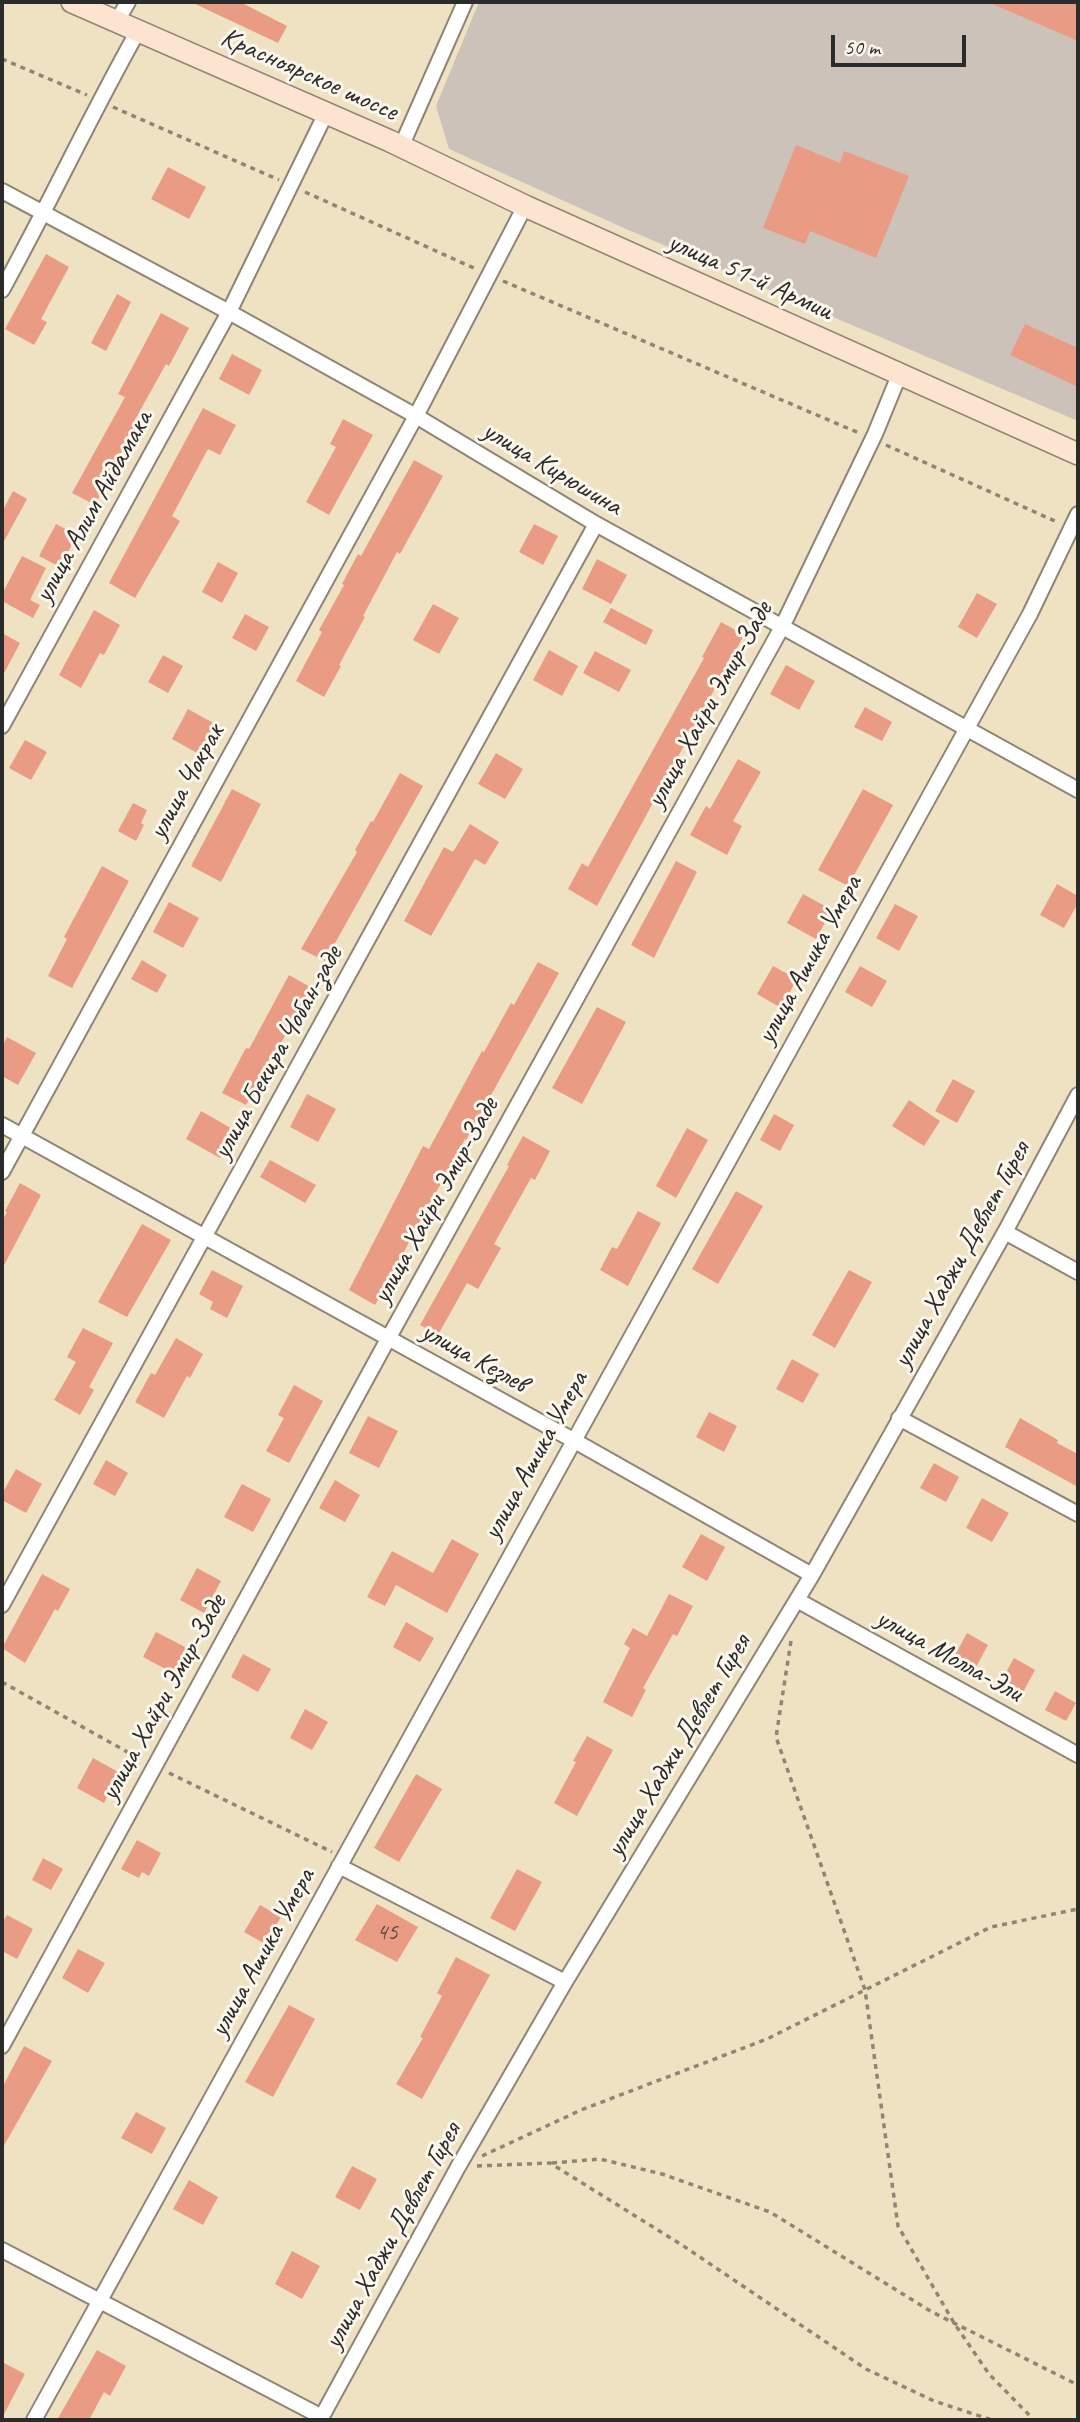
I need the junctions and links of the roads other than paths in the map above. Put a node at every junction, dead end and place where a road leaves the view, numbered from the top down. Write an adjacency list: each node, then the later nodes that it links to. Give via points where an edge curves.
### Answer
1 (72, 2): 4 (main road)
2 (128, 2): 4 (street)
3 (465, 2): 7 (street)
4 (117, 21): 5 (main road, Красноярское шоссе)
5 (138, 30): 6 (main road, Красноярское шоссе); 10 (street)
6 (326, 113): 7 (main road, Красноярское шоссе); 12 (street, улица Алим Айдамака)
7 (401, 147): 9 (main road, улица 51-й Армии)
8 (2, 191): 10 (street, улица Кирюшина)
9 (524, 206): 13 (main road, улица 51-й Армии); 14 (street, улица Чокрак)
10 (44, 214): 11 (street); 12 (street, улица Кирюшина)
11 (2, 290)
12 (229, 312): 14 (street, улица Кирюшина); 19 (street, улица Алим Айдамака)
13 (900, 373): 15 (main road, улица 51-й Армии); 18 (street, улица Хайри Эмир-Заде)
14 (416, 416): 17 (street, улица Кирюшина); 24 (street, улица Чокрак)
15 (1078, 454)
16 (1078, 514): 20 (street, улица Ашика Умера, via 1047,583)
17 (596, 524): 18 (street, улица Кирюшина); 27 (street, улица Бекира Чобан-заде)
18 (782, 627): 20 (street, улица Кирюшина); 29 (street, улица Хайри Эмир-Заде)
19 (2, 726)
20 (967, 727): 21 (street, улица Кирюшина); 31 (street, улица Ашика Умера)
21 (1078, 789)
22 (1078, 1095): 26 (street, улица Хаджи Девлет Гирея)
23 (2, 1125): 24 (street, улица Кезлев)
24 (22, 1136): 25 (street, улица Чокрак); 27 (street, улица Кезлев)
25 (2, 1172)
26 (1005, 1232): 28 (street); 30 (street, улица Хаджи Девлет Гирея)
27 (204, 1238): 29 (street, улица Кезлев); 35 (street, улица Бекира Чобан-заде)
28 (1078, 1272)
29 (388, 1339): 31 (street, улица Кезлев); 39 (street, улица Хайри Эмир-Заде)
30 (899, 1418): 32 (street); 33 (street, улица Хаджи Девлет Гирея)
31 (573, 1440): 33 (street, улица Кезлев); 37 (street, улица Ашика Умера)
32 (1078, 1514)
33 (812, 1576): 34 (street, улица Хаджи Девлет Гирея)
34 (797, 1600): 36 (street, улица Молла-Эли); 38 (street, улица Хаджи Девлет Гирея)
35 (2, 1605)
36 (1078, 1755)
37 (341, 1862): 38 (street); 41 (street, улица Ашика Умера)
38 (565, 1982): 42 (street, улица Хаджи Девлет Гирея)
39 (2, 2046)
40 (2, 2250): 41 (street)
41 (99, 2301): 42 (street); 43 (street, улица Ашика Умера)
42 (321, 2419)
43 (33, 2420)

